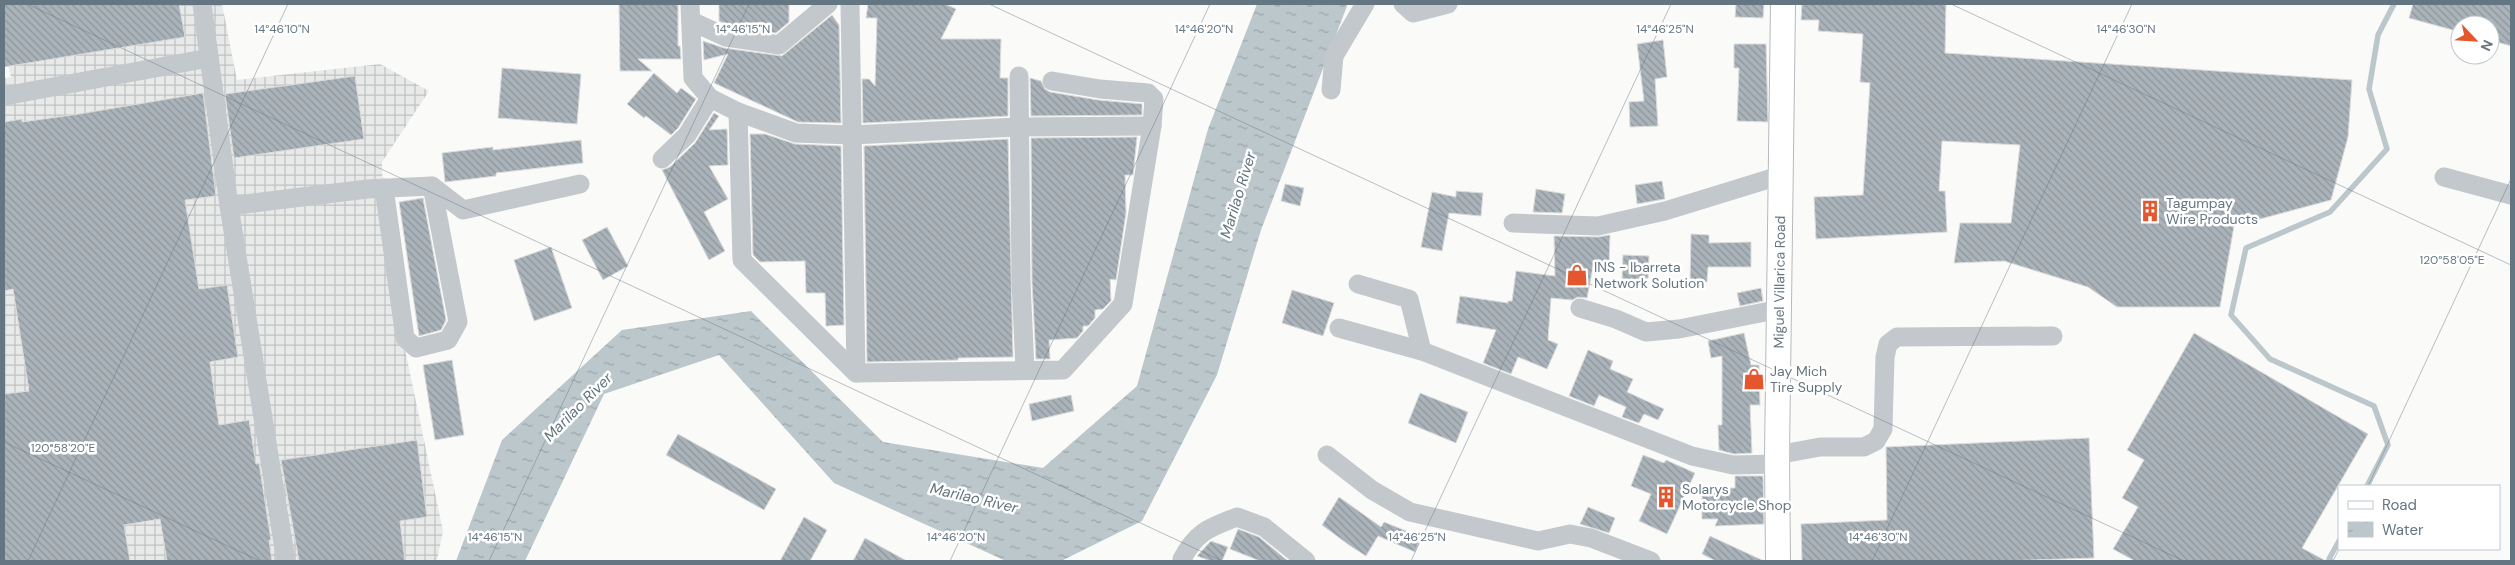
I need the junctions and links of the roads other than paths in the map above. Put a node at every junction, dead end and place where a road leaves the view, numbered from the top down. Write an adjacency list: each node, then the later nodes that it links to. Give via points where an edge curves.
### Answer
1 (202, 4): 9 (street)
2 (828, 4): 8 (street, via 779,45 726,37)
3 (850, 4): 18 (street)
4 (1365, 4): 12 (street, via 1334,56)
5 (1402, 4): 6 (street, via 1413,13)
6 (1448, 4)
7 (1783, 4): 20 (main road, Miguel Villarica Road)
8 (691, 12): 14 (street, via 693,78)
9 (209, 58): 13 (street); 26 (street)
10 (1019, 76): 17 (street)
11 (1052, 81): 16 (street, via 1152,95)
12 (1331, 90)
13 (4, 96)
14 (710, 98): 15 (street); 19 (street, via 687,135)
15 (738, 112): 18 (street, via 796,133); 35 (street, via 742,260)
16 (1152, 126): 17 (street); 34 (street, via 1123,304 1063,370)
17 (1019, 127): 18 (street); 34 (street)
18 (852, 135): 35 (street)
19 (662, 159)
20 (1782, 176): 27 (street, via 1665,211 1598,226); 30 (main road, Miguel Villarica Road)
21 (2444, 177): 25 (street)
22 (580, 184): 23 (street, via 464,210)
23 (432, 186): 24 (street); 24 (street, via 458,322 448,340 416,348 406,338)
24 (384, 188): 26 (street)
25 (2511, 194)
26 (229, 206): 38 (street)
27 (1513, 223)
28 (1358, 284): 33 (street, via 1409,299)
29 (1580, 308): 30 (street, via 1646,332)
30 (1780, 309): 37 (main road, Miguel Villarica Road)
31 (1339, 328): 33 (street)
32 (2053, 336): 37 (street, via 1897,337 1888,344 1883,429 1876,441 1864,447 1820,447)
33 (1422, 351): 37 (street, via 1692,456 1732,466)
34 (1025, 370): 35 (street)
35 (856, 373)
36 (1327, 455): 41 (street, via 1372,490 1410,512 1538,541 1577,535)
37 (1777, 459): 42 (main road, Miguel Villarica Road)
38 (286, 561)
39 (1184, 561): 40 (street, via 1193,539 1237,516 1264,527)
40 (1306, 561)
41 (1651, 561)
42 (1778, 561)

